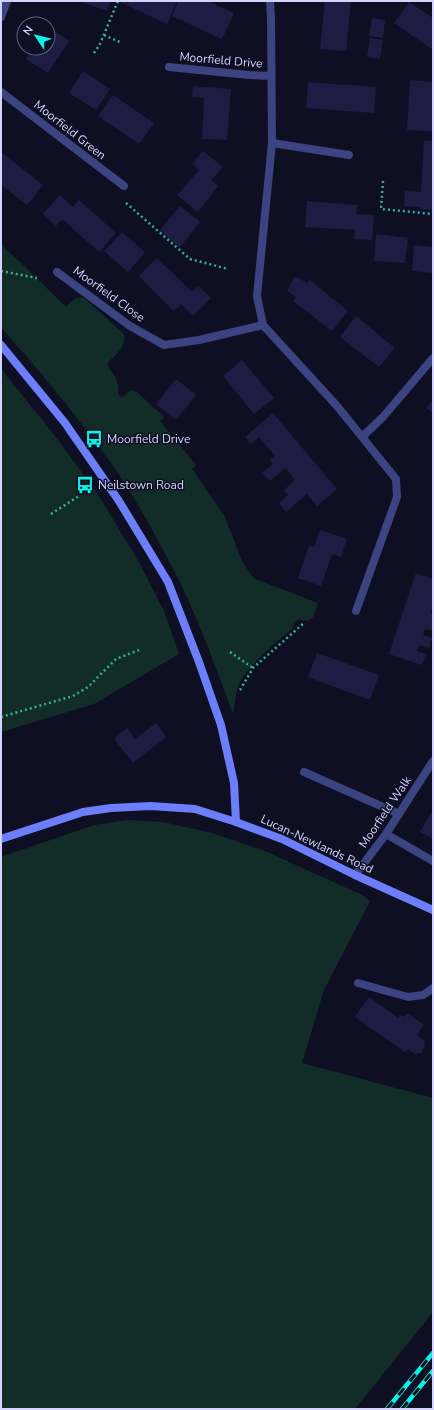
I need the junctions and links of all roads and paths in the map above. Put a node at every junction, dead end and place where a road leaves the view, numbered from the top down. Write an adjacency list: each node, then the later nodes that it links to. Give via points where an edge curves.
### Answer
1 (7, 1): 4 (street)
2 (118, 1): 5 (path)
3 (270, 1): 9 (street, Moorfield Drive)
4 (1, 17)
5 (104, 35): 6 (path); 7 (path)
6 (122, 43)
7 (94, 53)
8 (169, 67): 9 (street, Moorfield Drive)
9 (271, 76): 11 (street, Moorfield Drive)
10 (1, 92): 14 (street, Moorfield Green)
11 (272, 143): 12 (street); 21 (street, Moorfield Drive, via 256,296)
12 (349, 155)
13 (383, 181): 16 (path, via 381,209)
14 (124, 186)
15 (126, 203): 17 (path, via 190,259)
16 (433, 214)
17 (228, 270)
18 (1, 271): 20 (path)
19 (57, 272): 21 (street, Moorfield Close, via 130,326 164,345 199,340)
20 (37, 278)
21 (263, 325): 24 (street, Moorfield Drive)
22 (1, 345): 37 (street, via 64,423 119,501 168,582 221,725 234,783)
23 (433, 358): 24 (street)
24 (363, 436): 27 (street, Moorfield Drive, via 396,479 397,497)
25 (79, 496): 26 (path)
26 (51, 514)
27 (356, 611)
28 (304, 623): 31 (path)
29 (139, 650): 33 (path, via 116,659 88,687 73,696)
30 (230, 652): 31 (path)
31 (253, 668): 32 (path)
32 (240, 690)
33 (1, 718)
34 (433, 761): 36 (street, Moorfield Walk)
35 (304, 772): 36 (street)
36 (399, 814): 38 (street, Moorfield Walk)
37 (236, 822): 39 (street, Lucan-Newlands Road, via 195,809 127,806 84,812); 41 (street, Lucan-Newlands Road, via 282,839)
38 (386, 834): 40 (street); 41 (street, Moorfield Walk)
39 (1, 839)
40 (433, 862)
41 (355, 875): 42 (street, Lucan-Newlands Road)
42 (433, 910)
43 (358, 983): 44 (street, via 408,997 423,995)
44 (433, 988)

